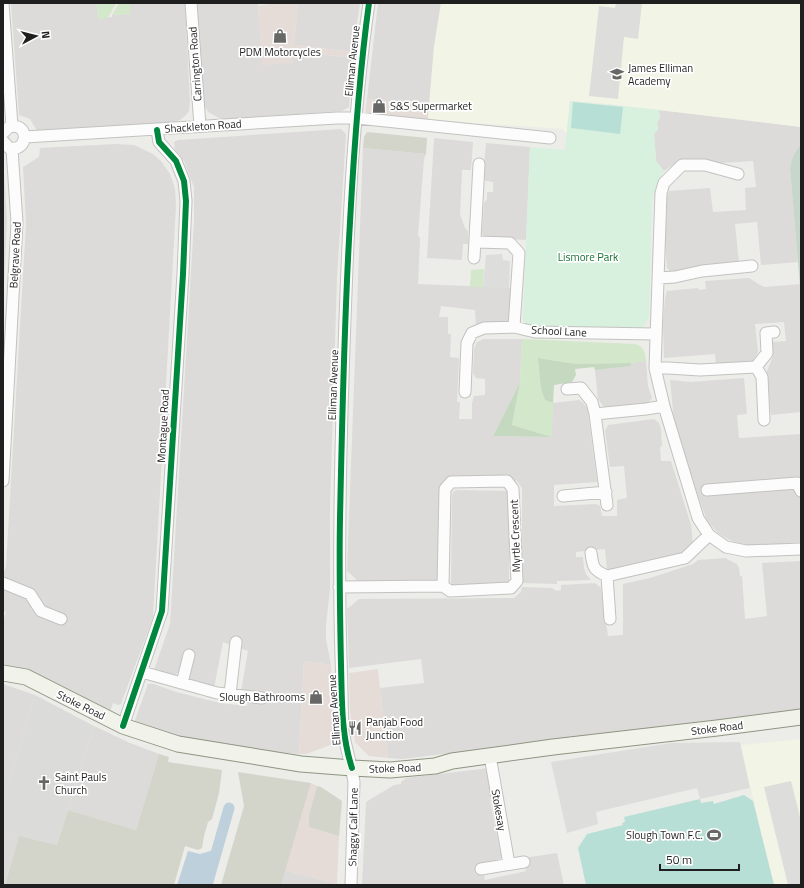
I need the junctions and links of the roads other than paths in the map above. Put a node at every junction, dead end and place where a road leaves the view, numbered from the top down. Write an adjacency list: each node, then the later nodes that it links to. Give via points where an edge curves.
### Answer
1 (3, 3): 5 (street)
2 (191, 3): 6 (street, Carrington Road)
3 (369, 3): 4 (street, Elliman Avenue)
4 (357, 118): 6 (street, Shackleton Road); 10 (street, Shackleton Road); 41 (street, Elliman Avenue, via 346,291)
5 (12, 126): 8 (street); 9 (street, via 22,130)
6 (200, 126): 7 (street, Shackleton Road)
7 (157, 130): 9 (street, Shackleton Road); 46 (street, Montague Road, via 159,142 176,162 184,181 186,201 162,611)
8 (3, 133)
9 (25, 137): 12 (street, via 23,144)
10 (550, 138)
11 (3, 142): 12 (street)
12 (12, 148): 29 (street, Belgrave Road, via 17,223)
13 (479, 164): 15 (street)
14 (738, 174): 18 (street, via 705,165 682,165 664,183 661,193)
15 (476, 242): 16 (street); 19 (street, via 510,243 519,253)
16 (474, 258)
17 (752, 266): 18 (street)
18 (658, 278): 21 (street)
19 (514, 327): 21 (street, School Lane, via 535,332); 25 (street, School Lane, via 484,328 472,333 467,343)
20 (774, 332): 22 (street, via 766,333 767,353)
21 (655, 334): 23 (street)
22 (756, 367): 23 (street, via 700,370); 28 (street, via 762,377)
23 (654, 368): 26 (street)
24 (568, 389): 27 (street, via 581,388 592,402)
25 (465, 392)
26 (664, 406): 27 (street); 35 (street, via 698,518)
27 (595, 414): 32 (street)
28 (764, 420)
29 (3, 481)
30 (707, 490): 31 (street, via 797,483)
31 (801, 491)
32 (606, 492): 33 (street); 34 (street)
33 (563, 496)
34 (607, 505)
35 (710, 535): 36 (street, via 726,547 746,552); 38 (street, via 685,558)
36 (801, 549)
37 (591, 553): 38 (street, via 593,566)
38 (607, 576): 43 (street)
39 (3, 582): 42 (street, via 30,594 41,611)
40 (443, 586): 40 (street, Myrtle Crescent, via 450,591 511,588 516,581 513,489 507,481 451,482 444,489); 41 (street, Myrtle Crescent)
41 (339, 587): 54 (street, Elliman Avenue, via 343,724)
42 (61, 619)
43 (610, 619)
44 (236, 642): 49 (street)
45 (190, 655): 48 (street)
46 (142, 672): 48 (street); 52 (street, Montague Road)
47 (3, 673): 52 (main road, Stoke Road, via 26,677)
48 (182, 682): 49 (street)
49 (230, 694): 50 (street)
50 (262, 698)
51 (801, 717): 53 (main road, Stoke Road)
52 (123, 726): 54 (main road, Stoke Road, via 178,744 301,764)
53 (490, 756): 54 (main road, Stoke Road, via 407,769); 56 (street, Stokesay)
54 (352, 768): 58 (street, Shaggy Calf Lane, via 354,800)
55 (524, 862): 56 (street)
56 (509, 864): 57 (street)
57 (481, 869)
58 (351, 885)

